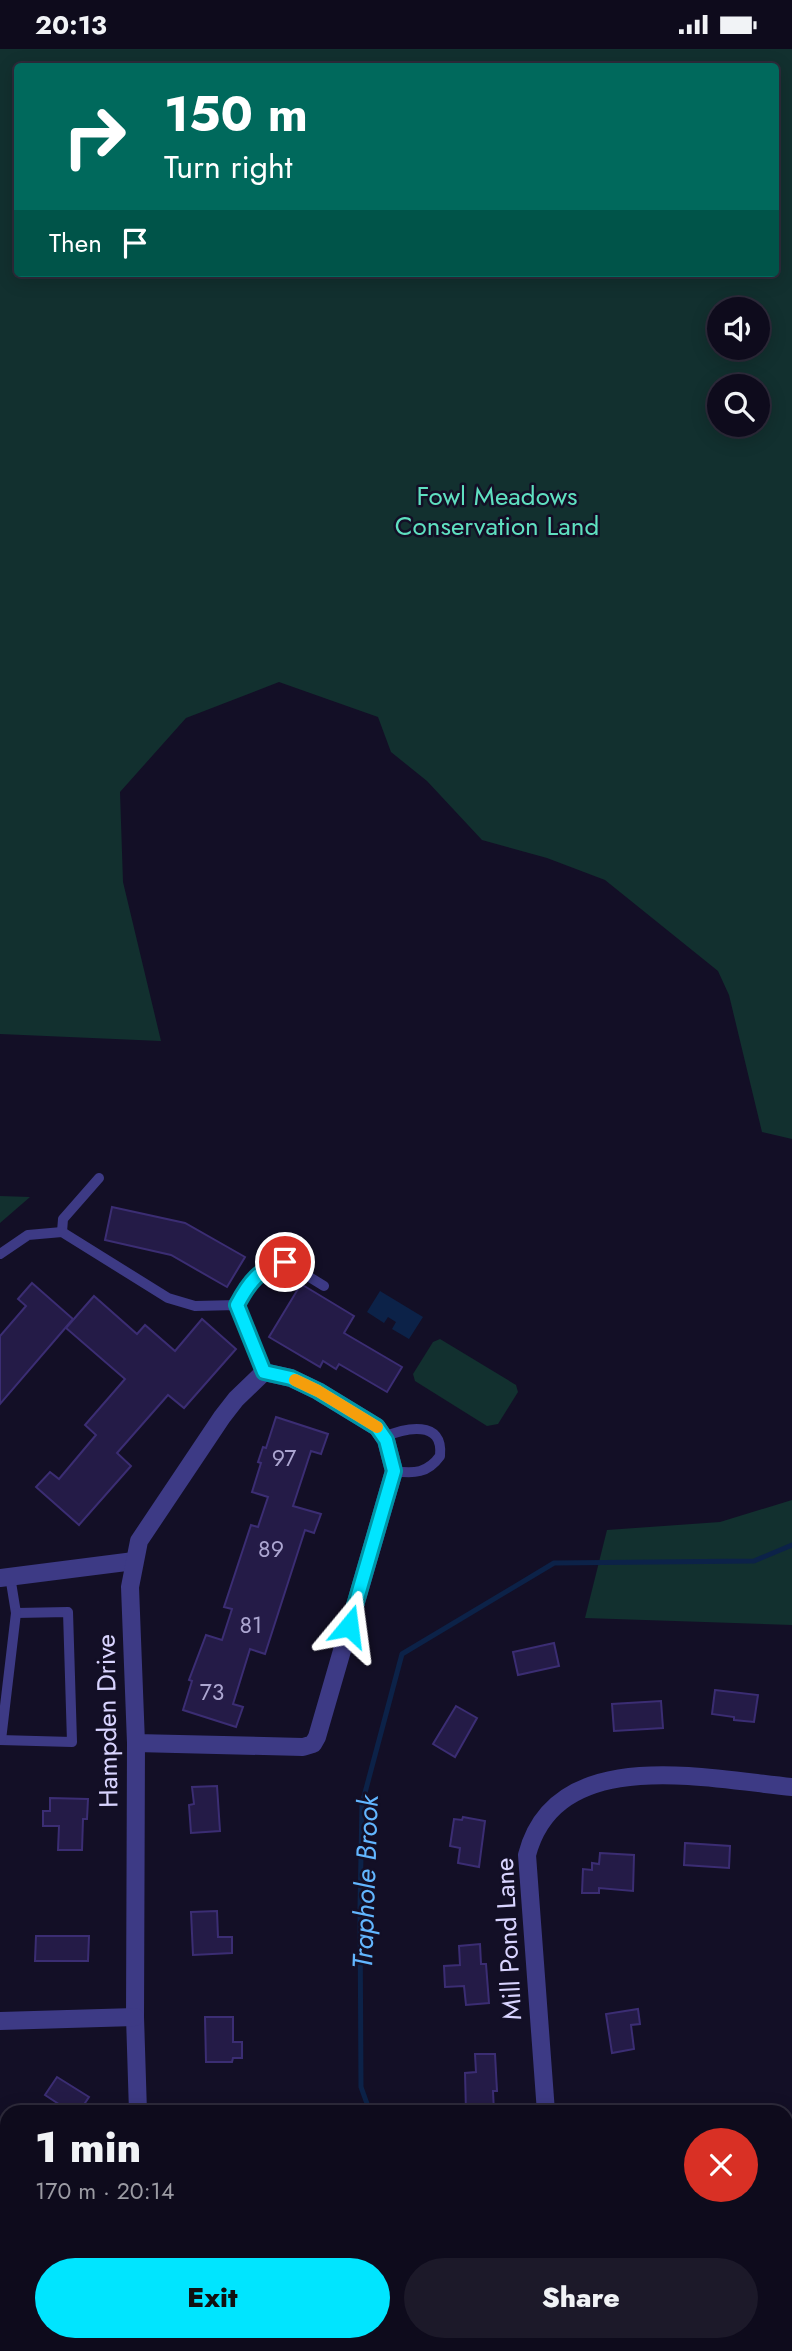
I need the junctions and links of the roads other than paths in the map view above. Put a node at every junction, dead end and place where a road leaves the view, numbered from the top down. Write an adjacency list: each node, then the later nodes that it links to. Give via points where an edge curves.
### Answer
1 (99, 1178): 2 (lane, via 62,1219)
2 (62, 1232): 3 (lane, via 28,1235); 5 (lane, via 169,1298 195,1306)
3 (0, 1254)
4 (324, 1286): 5 (lane, via 285,1262 268,1266 248,1284)
5 (237, 1305): 6 (lane)
6 (264, 1372): 7 (street, via 318,1391 377,1427); 9 (street, Hampden Drive, via 222,1417 139,1541)
7 (384, 1437): 8 (street); 8 (lane, via 421,1428 439,1442 440,1456 428,1470)
8 (394, 1471): 13 (street, via 313,1744)
9 (134, 1561): 10 (street); 13 (street, Hampden Drive, via 130,1587)
10 (5, 1577): 11 (lane)
11 (16, 1613): 12 (lane); 12 (lane, via 68,1612 72,1742)
12 (1, 1740)
13 (136, 1743): 15 (street, Hampden Drive)
14 (792, 1787): 18 (street, Mill Pond Lane, via 653,1774 601,1781 569,1795 548,1813 532,1835 527,1855)
15 (135, 2017): 16 (street); 17 (street, Hampden Drive)
16 (0, 2021)
17 (138, 2105)
18 (545, 2105)

